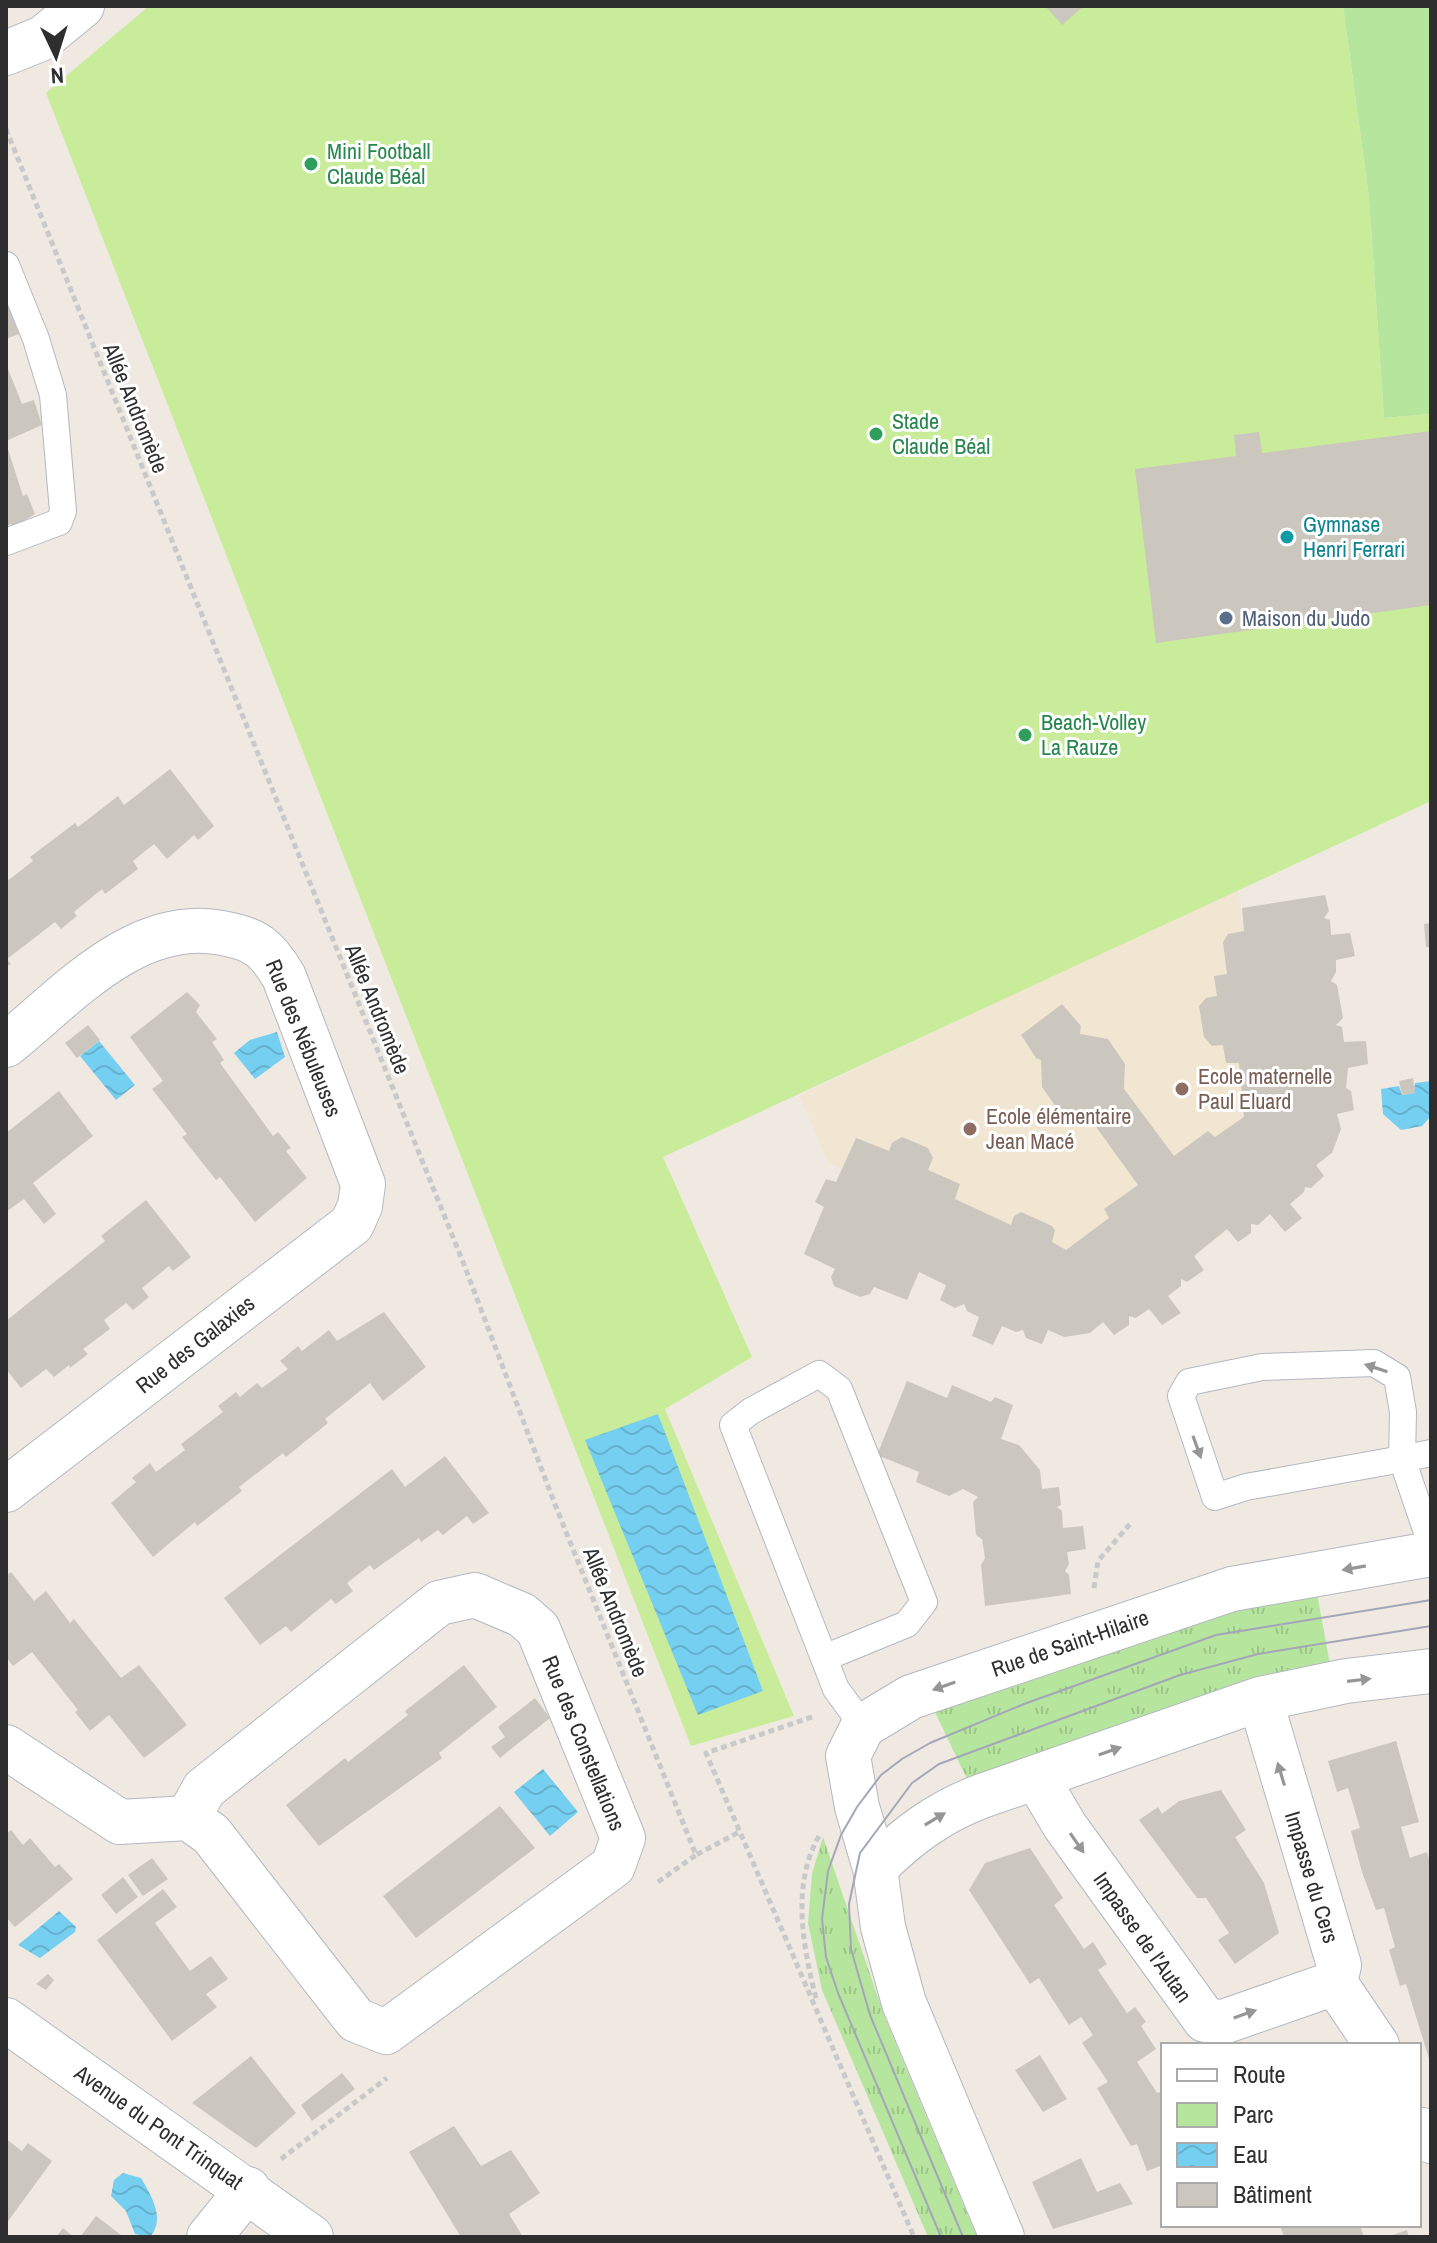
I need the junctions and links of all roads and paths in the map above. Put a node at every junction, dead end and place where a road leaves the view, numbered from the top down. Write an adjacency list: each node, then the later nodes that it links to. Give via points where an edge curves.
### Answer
1 (82, 6): 2 (street, via 43,38)
2 (6, 53)
3 (6, 129): 21 (path, Allée Andromède, via 696,1855)
4 (6, 265): 5 (lane, via 53,395 63,511 59,522)
5 (6, 542)
6 (6, 1045): 7 (street, Rue des Nébuleuses, via 125,950 157,936 202,929 237,936 269,951 284,977)
7 (363, 1184): 10 (street, Rue des Galaxies, via 352,1224)
8 (1431, 1453): 9 (lane)
9 (1402, 1459): 9 (lane, one-way to 9, via 1397,1377 1374,1363 1262,1367 1189,1382 1181,1396 1215,1497); 11 (lane)
10 (6, 1490)
11 (1431, 1544)
12 (1431, 1554): 16 (street, Rue de Saint-Hilaire, one-way to 16, via 1232,1589)
13 (824, 1658): 13 (lane, via 733,1425 819,1374 839,1389 924,1602 907,1624); 16 (lane, via 836,1689)
14 (1431, 1671): 15 (street, one-way to 14)
15 (1260, 1699): 18 (street, one-way to 15); 23 (street, Impasse du Cers, one-way to 15, via 1339,1965)
16 (856, 1715): 19 (street, via 848,1756); 21 (path, via 706,1753)
17 (6, 1747): 20 (street, via 120,1822)
18 (1036, 1777): 22 (street, one-way to 18, via 906,1836 957,1805); 23 (street, Impasse de l'Autan, one-way to 23, via 1065,1826 1205,2020 1223,2022)
19 (857, 1807): 22 (street); 24 (path, via 821,1831 808,1867 803,1932)
20 (188, 1818): 20 (street, Rue des Constellations, via 204,1789 439,1603 475,1595 522,1615 538,1629 623,1838 613,1866 386,2032 356,2020 211,1834)
21 (741, 1831): 24 (path)
22 (875, 1868): 31 (street, via 883,1927 904,2003)
23 (1335, 1983): 26 (street)
24 (820, 2015): 30 (path)
25 (6, 2020): 27 (street, Avenue du Pont Trinquat)
26 (1376, 2043)
27 (248, 2189): 28 (street); 29 (street, Avenue du Pont Trinquat)
28 (209, 2237)
29 (311, 2237)
30 (914, 2237)
31 (1002, 2237)

